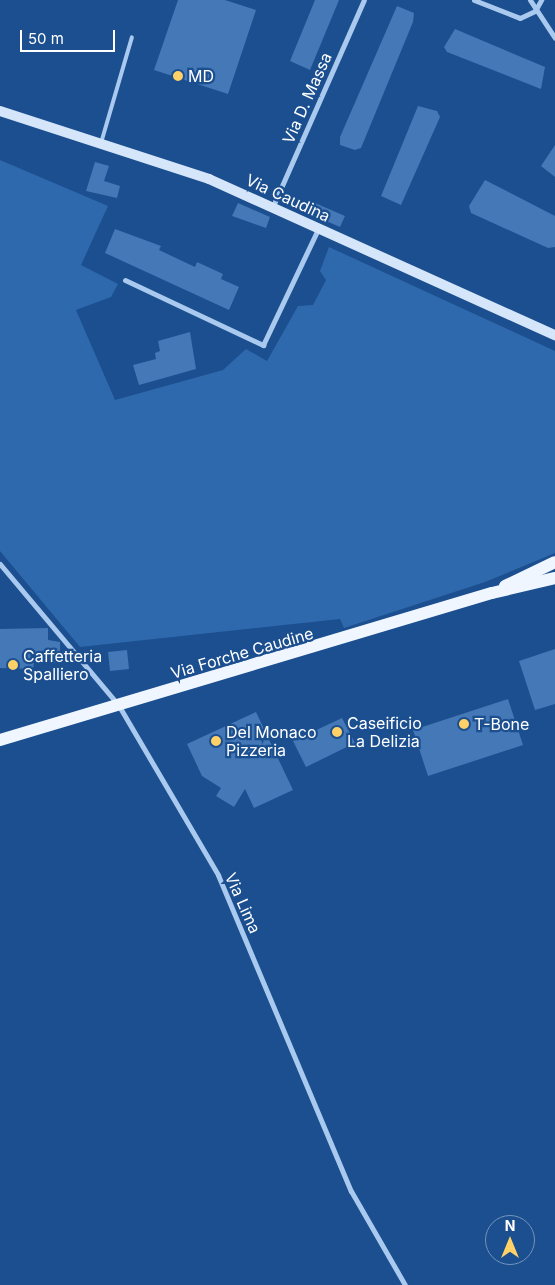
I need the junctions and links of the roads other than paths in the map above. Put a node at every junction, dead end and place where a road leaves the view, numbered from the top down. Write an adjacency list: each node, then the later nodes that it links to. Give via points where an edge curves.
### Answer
1 (364, 0): 10 (street, Via D. Massa)
2 (474, 0): 5 (street, via 520,18)
3 (530, 0): 5 (street)
4 (541, 0): 5 (street)
5 (535, 11): 7 (street)
6 (132, 37): 9 (lane)
7 (555, 38)
8 (0, 112): 9 (main road, Via Caudina)
9 (100, 145): 10 (main road, Via Caudina, via 209,180)
10 (272, 206): 11 (main road, Via Caudina)
11 (318, 228): 12 (street, via 263,346); 13 (main road, Via Caudina)
12 (125, 280)
13 (555, 335)
14 (555, 562): 17 (main road, Via Forche Caudine)
15 (0, 564): 18 (street, Via Lima)
16 (555, 578): 17 (main road, Via Forche Caudine)
17 (492, 593): 18 (main road, Via Forche Caudine)
18 (118, 706): 19 (main road, Via Forche Caudine); 20 (street, Via Lima, via 218,875 351,1191)
19 (0, 740)
20 (404, 1285)

